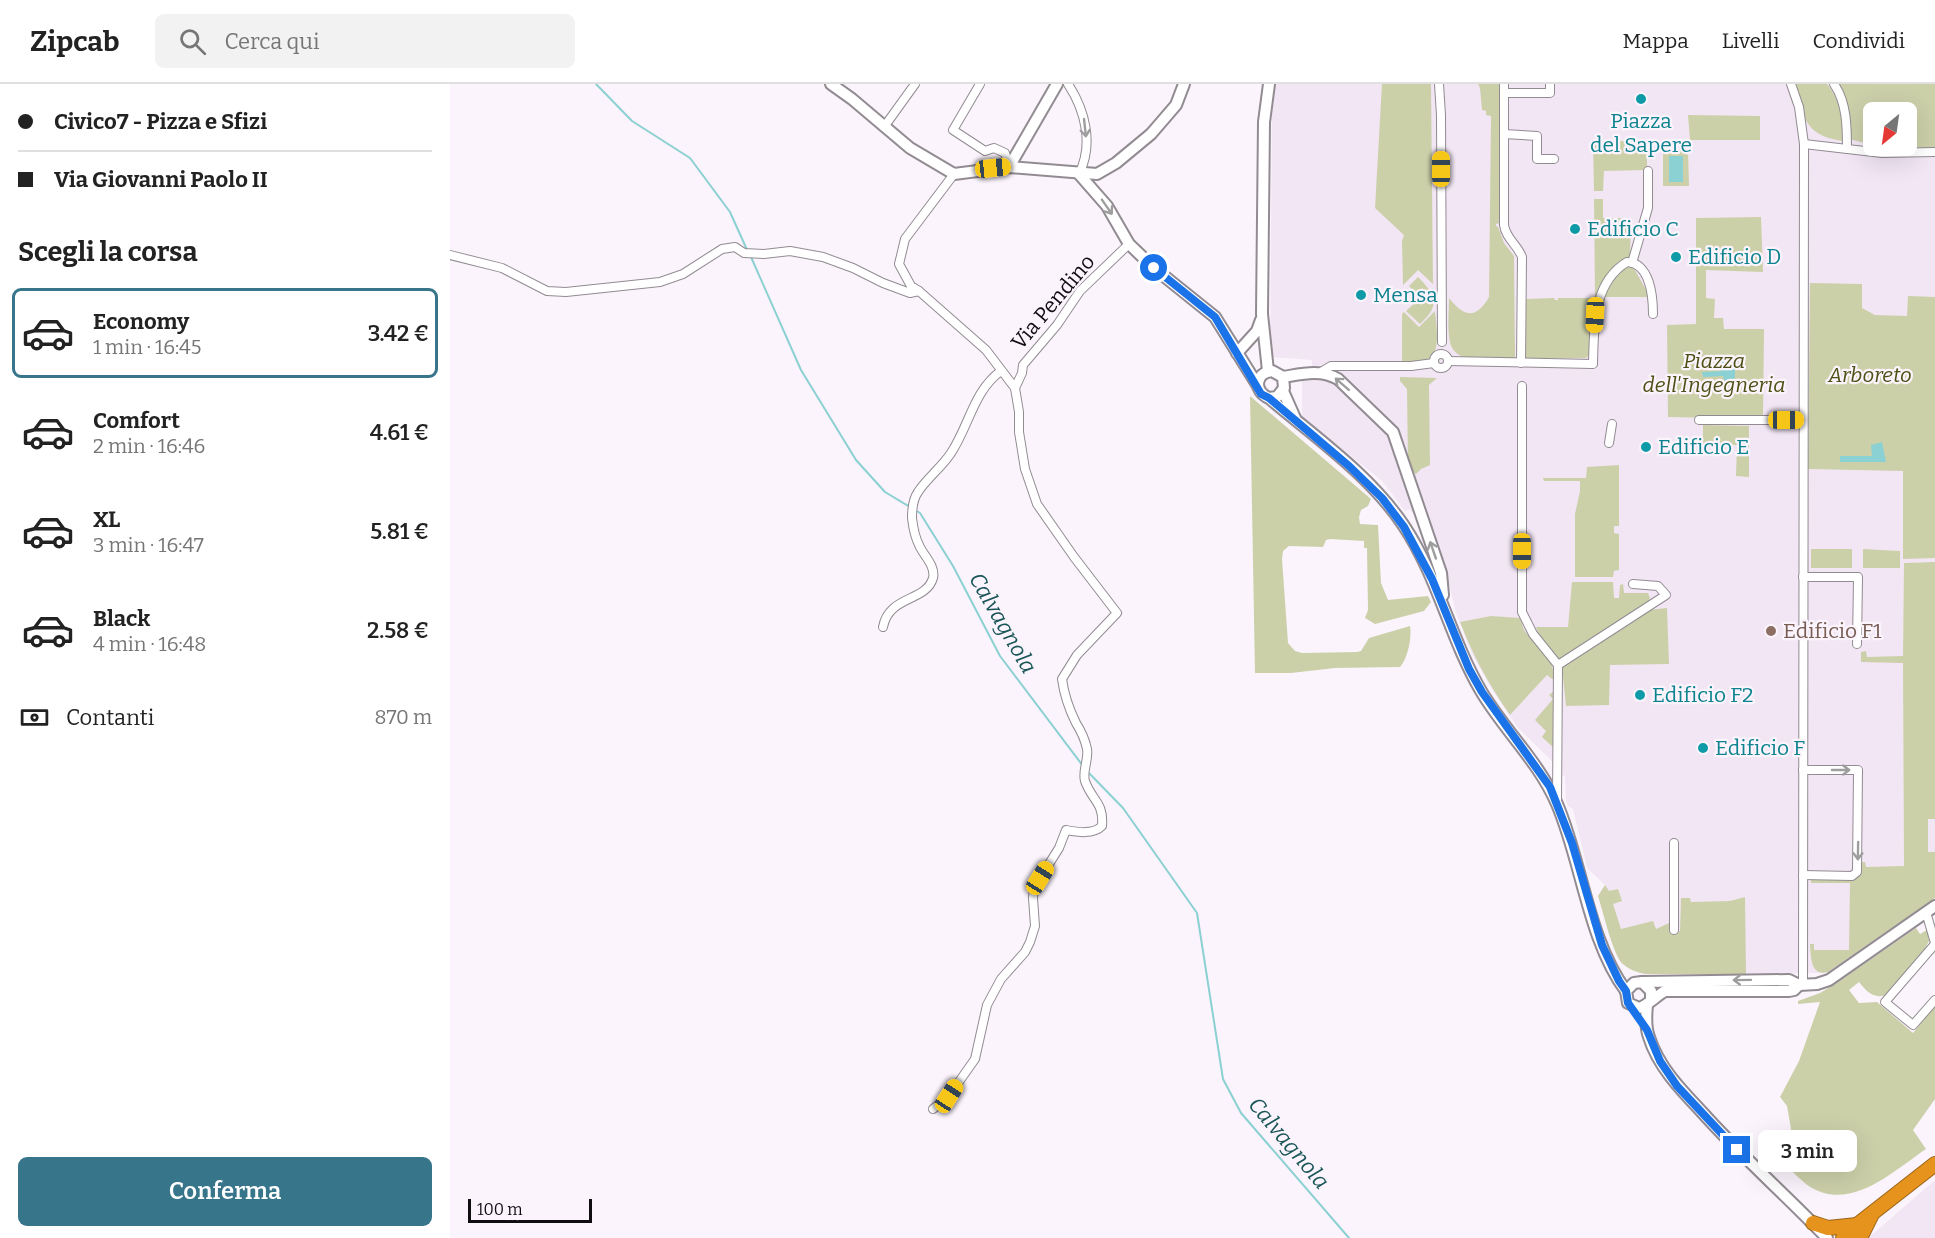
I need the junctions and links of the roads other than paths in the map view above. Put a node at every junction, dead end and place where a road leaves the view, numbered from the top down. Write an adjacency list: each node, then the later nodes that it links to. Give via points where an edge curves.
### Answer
1 (831, 84): 14 (street)
2 (915, 84): 14 (street)
3 (980, 84): 20 (street, via 952,130 985,151 994,148 1005,153)
4 (1057, 84): 20 (street)
5 (1068, 84): 23 (street, one-way to 23, via 1086,124)
6 (1269, 84): 28 (street, via 1264,122)
7 (1439, 84): 30 (street)
8 (1504, 84): 13 (street)
9 (1550, 84): 13 (street, via 1550,93)
10 (1791, 84): 16 (street)
11 (1834, 84): 17 (street, via 1847,121)
12 (1183, 85): 23 (street, via 1176,105 1151,134 1097,174)
13 (1504, 93): 15 (street)
14 (884, 127): 22 (street)
15 (1504, 135): 19 (street, via 1537,136 1537,159); 35 (street, via 1504,225 1521,257)
16 (1804, 144): 17 (street); 46 (street)
17 (1847, 149): 18 (street)
18 (1935, 152)
19 (1554, 159)
20 (1012, 167): 22 (street); 23 (street)
21 (1648, 171): 26 (street, via 1648,208)
22 (954, 174): 27 (street, via 904,239 899,264)
23 (1079, 174): 24 (street, one-way to 24, via 1107,206)
24 (1129, 244): 31 (street, via 1215,317); 42 (street, Via Pendino, via 1080,291 1023,364)
25 (450, 255): 27 (street, via 502,268 547,291 566,292 660,282 722,249 735,247 744,253 790,251 823,257 910,294)
26 (1632, 263): 29 (street, via 1650,285); 35 (street, via 1619,267 1605,285 1595,315 1593,364)
27 (919, 291): 36 (street, via 975,339)
28 (1262, 314): 31 (street, via 1257,331); 37 (street)
29 (1653, 314)
30 (1442, 342): 32 (street); 33 (street)
31 (1237, 353): 41 (street)
32 (1437, 355): 33 (street); 34 (street)
33 (1447, 359): 34 (street, via 1442,368); 35 (street)
34 (1434, 363): 38 (street, via 1331,366)
35 (1521, 363)
36 (1001, 371): 42 (street); 53 (street, via 984,386 947,459 917,492 914,532 933,576 920,593 890,609)
37 (1268, 371): 39 (street); 41 (street, via 1261,375)
38 (1321, 372): 39 (street); 52 (street, one-way to 38, via 1441,573 1393,432 1338,379)
39 (1283, 377): 43 (street)
40 (1522, 386): 55 (street, via 1522,612 1533,634)
41 (1258, 387): 44 (street)
42 (1015, 388): 71 (street, via 1024,469 1037,504 1117,613 1077,655 1062,679 1083,734 1087,749 1084,776 1102,811 1102,826 1086,832 1066,830 1034,888 1035,926 1030,942 987,1005 975,1059 949,1096)
43 (1283, 391): 44 (street); 47 (street)
44 (1269, 398): 47 (street)
45 (1699, 420): 46 (street)
46 (1803, 420): 50 (street)
47 (1296, 421): 52 (street, via 1382,498 1404,527)
48 (1612, 424): 49 (street)
49 (1609, 443)
50 (1803, 577): 54 (street, via 1858,578); 56 (street)
51 (1633, 584): 55 (street, via 1658,586 1666,595)
52 (1444, 608): 57 (street, via 1482,692 1550,787)
53 (883, 627)
54 (1857, 644)
55 (1558, 665): 57 (street)
56 (1803, 770): 59 (street); 59 (street, one-way to 59, via 1857,770 1858,855 1857,872 1852,876)
57 (1557, 803): 63 (street)
58 (1674, 843): 61 (street)
59 (1803, 875): 65 (street)
60 (1930, 909): 62 (street); 65 (street, via 1829,980)
61 (1674, 930)
62 (1935, 943): 67 (street, via 1886,1002 1913,1025)
63 (1612, 966): 64 (street); 66 (street)
64 (1640, 982): 65 (street, one-way to 64, via 1789,980); 66 (street); 68 (street, via 1651,990)
65 (1801, 985): 68 (street, via 1789,991 1665,991)
66 (1626, 991): 69 (street)
67 (1935, 1000)
68 (1649, 1002): 69 (street, via 1639,1008); 70 (street)
69 (1631, 1006): 70 (street)
70 (1647, 1030): 73 (street, via 1660,1061 1677,1086)
71 (933, 1109)
72 (1932, 1169): 74 (highway, via 1871,1215)
73 (1812, 1223): 74 (highway); 75 (street)
74 (1858, 1233): 76 (highway)
75 (1827, 1238)
76 (1843, 1238)

